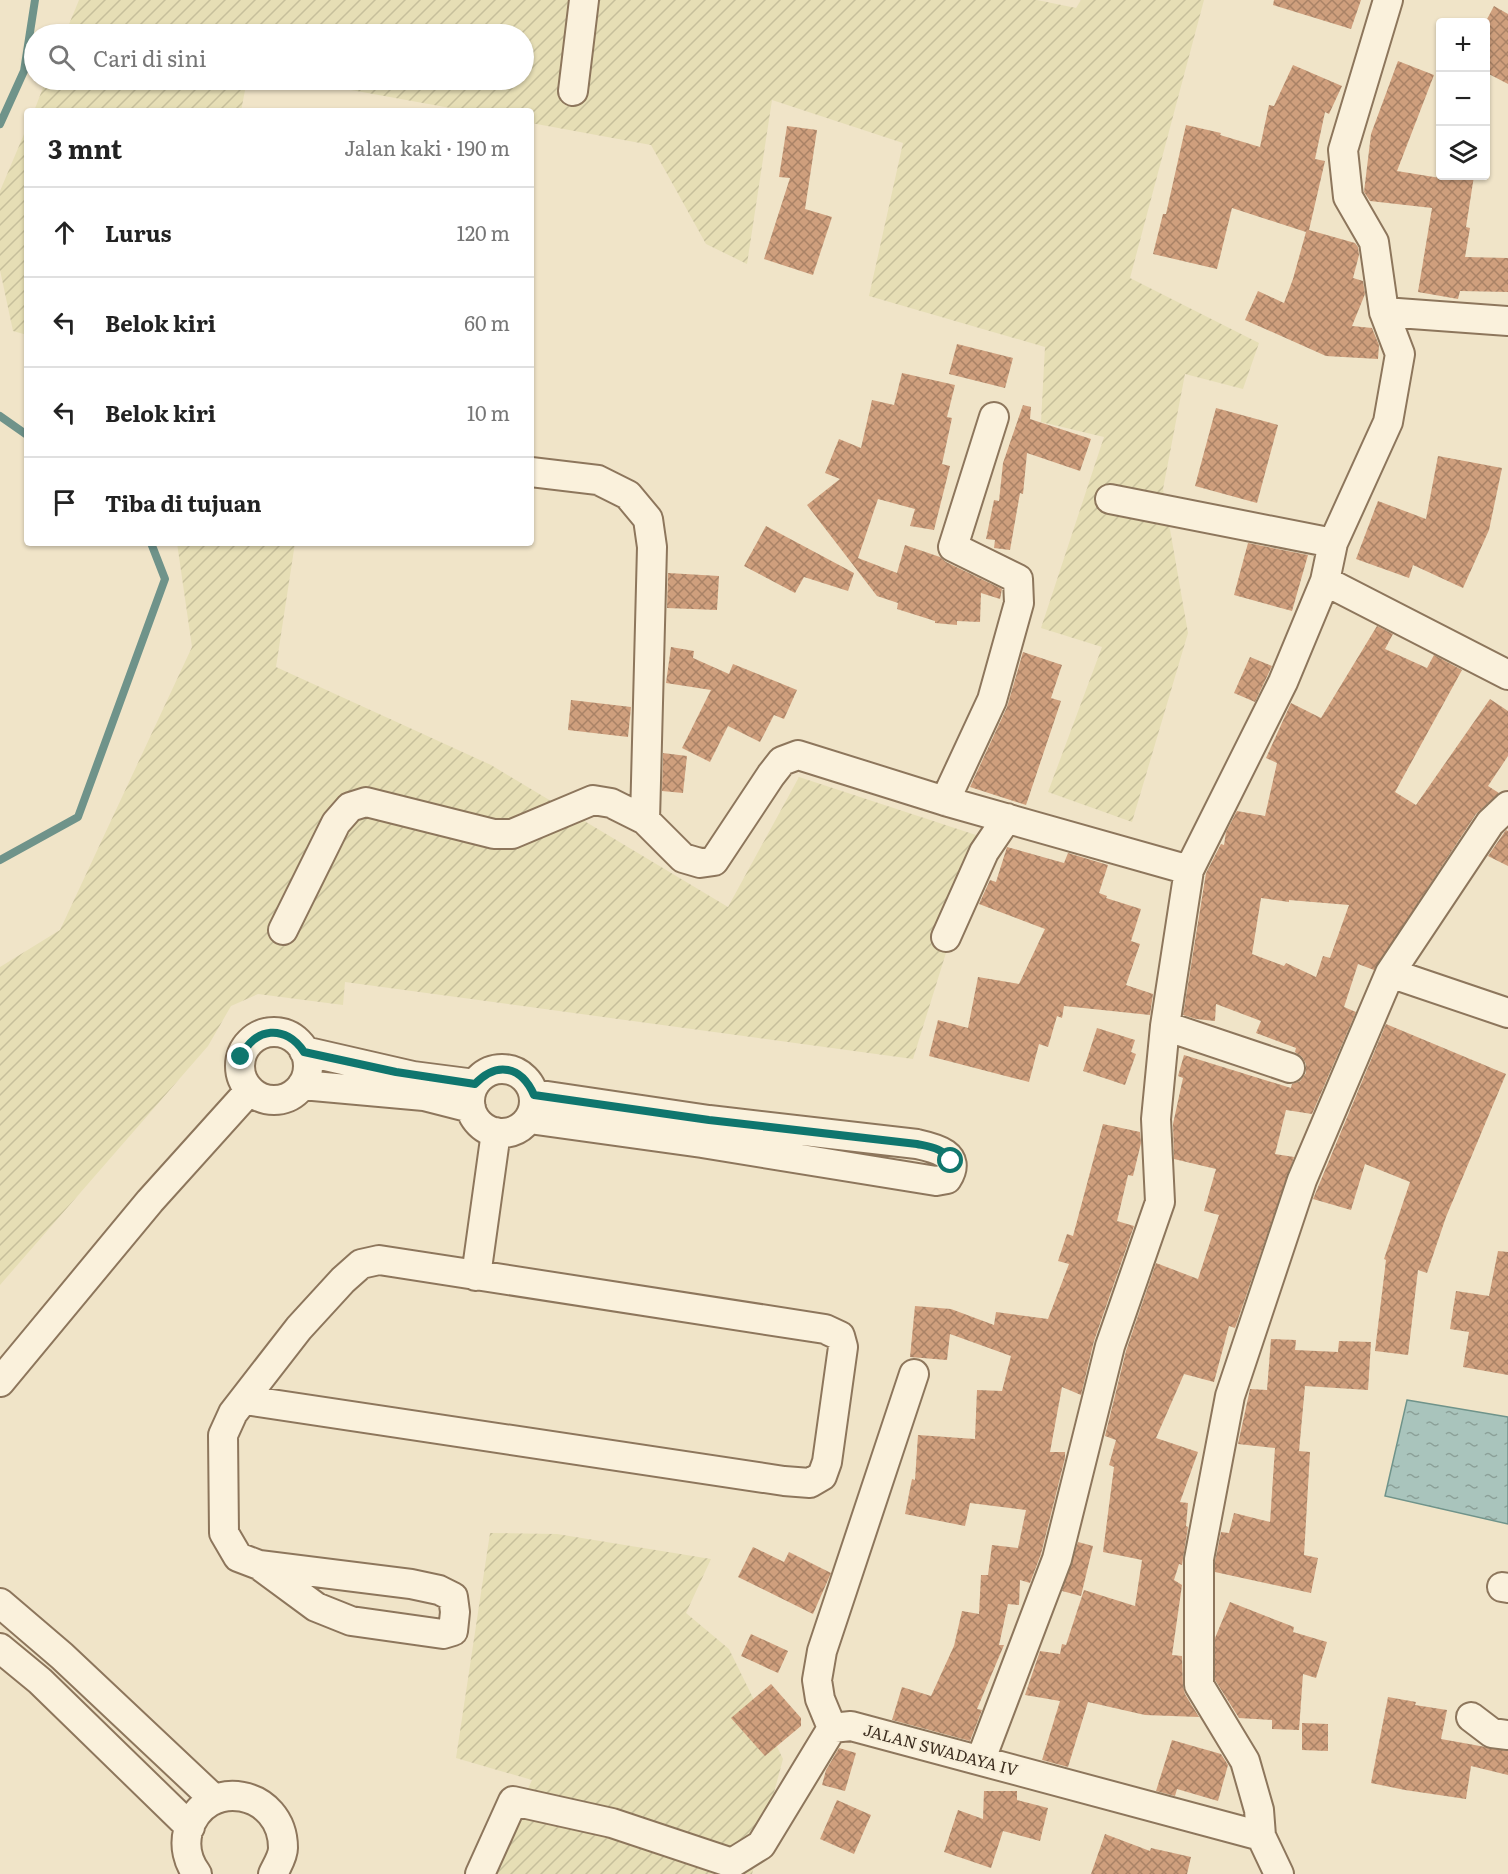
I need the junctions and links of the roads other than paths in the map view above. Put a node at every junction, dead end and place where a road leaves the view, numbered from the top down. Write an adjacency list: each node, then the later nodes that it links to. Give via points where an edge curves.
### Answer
1 (584, 0): 3 (street)
2 (1388, 0): 4 (street, via 1343,150 1348,196 1374,242)
3 (573, 91)
4 (1384, 312): 5 (street); 9 (street, via 1400,354 1388,422)
5 (1508, 321)
6 (994, 417): 12 (street, via 953,547 1018,579 1019,603 992,700)
7 (534, 472): 15 (street, via 598,480 628,495 648,519 652,547)
8 (1110, 499): 9 (street)
9 (1333, 543): 10 (street)
10 (1325, 581): 11 (street); 16 (street, via 1283,682)
11 (1508, 675)
12 (945, 801): 14 (street); 15 (street, via 798,755 782,761 714,861 700,863 683,858)
13 (1508, 806): 19 (street, via 1490,823)
14 (1007, 818): 16 (street); 18 (street, via 984,852)
15 (645, 820): 17 (street, via 611,803 592,800 512,834 494,834 366,802 350,807 336,823)
16 (1189, 870): 21 (street)
17 (283, 930)
18 (946, 937)
19 (1390, 973): 20 (street); 42 (street, via 1302,1180 1230,1396 1199,1559 1199,1685 1245,1761 1259,1810)
20 (1508, 1013)
21 (1165, 1026): 23 (street); 39 (street, via 1156,1119 1160,1202 1110,1346 1057,1559)
22 (304, 1052): 24 (street, via 308,1063); 25 (street, via 288,1035 265,1033 254,1038 245,1047 240,1069); 26 (street, via 396,1072)
23 (1290, 1068)
24 (302, 1085): 25 (street, via 283,1099 271,1100); 26 (street, via 424,1096)
25 (250, 1090): 31 (street, via 150,1201)
26 (473, 1096): 27 (street, via 484,1075 508,1070 529,1083); 28 (street, via 476,1119)
27 (532, 1107): 27 (street, via 709,1120 917,1144 938,1148 946,1154 951,1172 947,1179 936,1181 702,1143); 28 (street, via 520,1127)
28 (496, 1132): 29 (street)
29 (476, 1276): 32 (street, via 379,1260 361,1264 299,1328); 32 (street, via 825,1329 840,1336 843,1347 822,1476 810,1483 784,1481)
30 (914, 1374): 37 (street, via 822,1651 817,1680)
31 (0, 1382)
32 (245, 1400): 33 (street, via 233,1413 223,1435 224,1533 238,1557)
33 (259, 1565): 33 (street, via 316,1607 351,1621 443,1634 453,1631 453,1597 439,1590)
34 (0, 1603): 40 (street)
35 (0, 1648): 41 (street, via 40,1681)
36 (1471, 1717): 38 (street, via 1492,1733)
37 (832, 1728): 39 (street, JALAN SWADAYA IV, via 851,1726); 45 (street, via 761,1845 732,1863 612,1823 513,1801)
38 (1508, 1736)
39 (981, 1759): 42 (street, JALAN SWADAYA IV)
40 (214, 1799): 41 (street, via 194,1816); 44 (street, via 240,1795 264,1805 280,1825 283,1851)
41 (190, 1827): 43 (street, via 186,1841)
42 (1261, 1836): 46 (street)
43 (191, 1871)
44 (273, 1874)
45 (480, 1874)
46 (1279, 1874)

